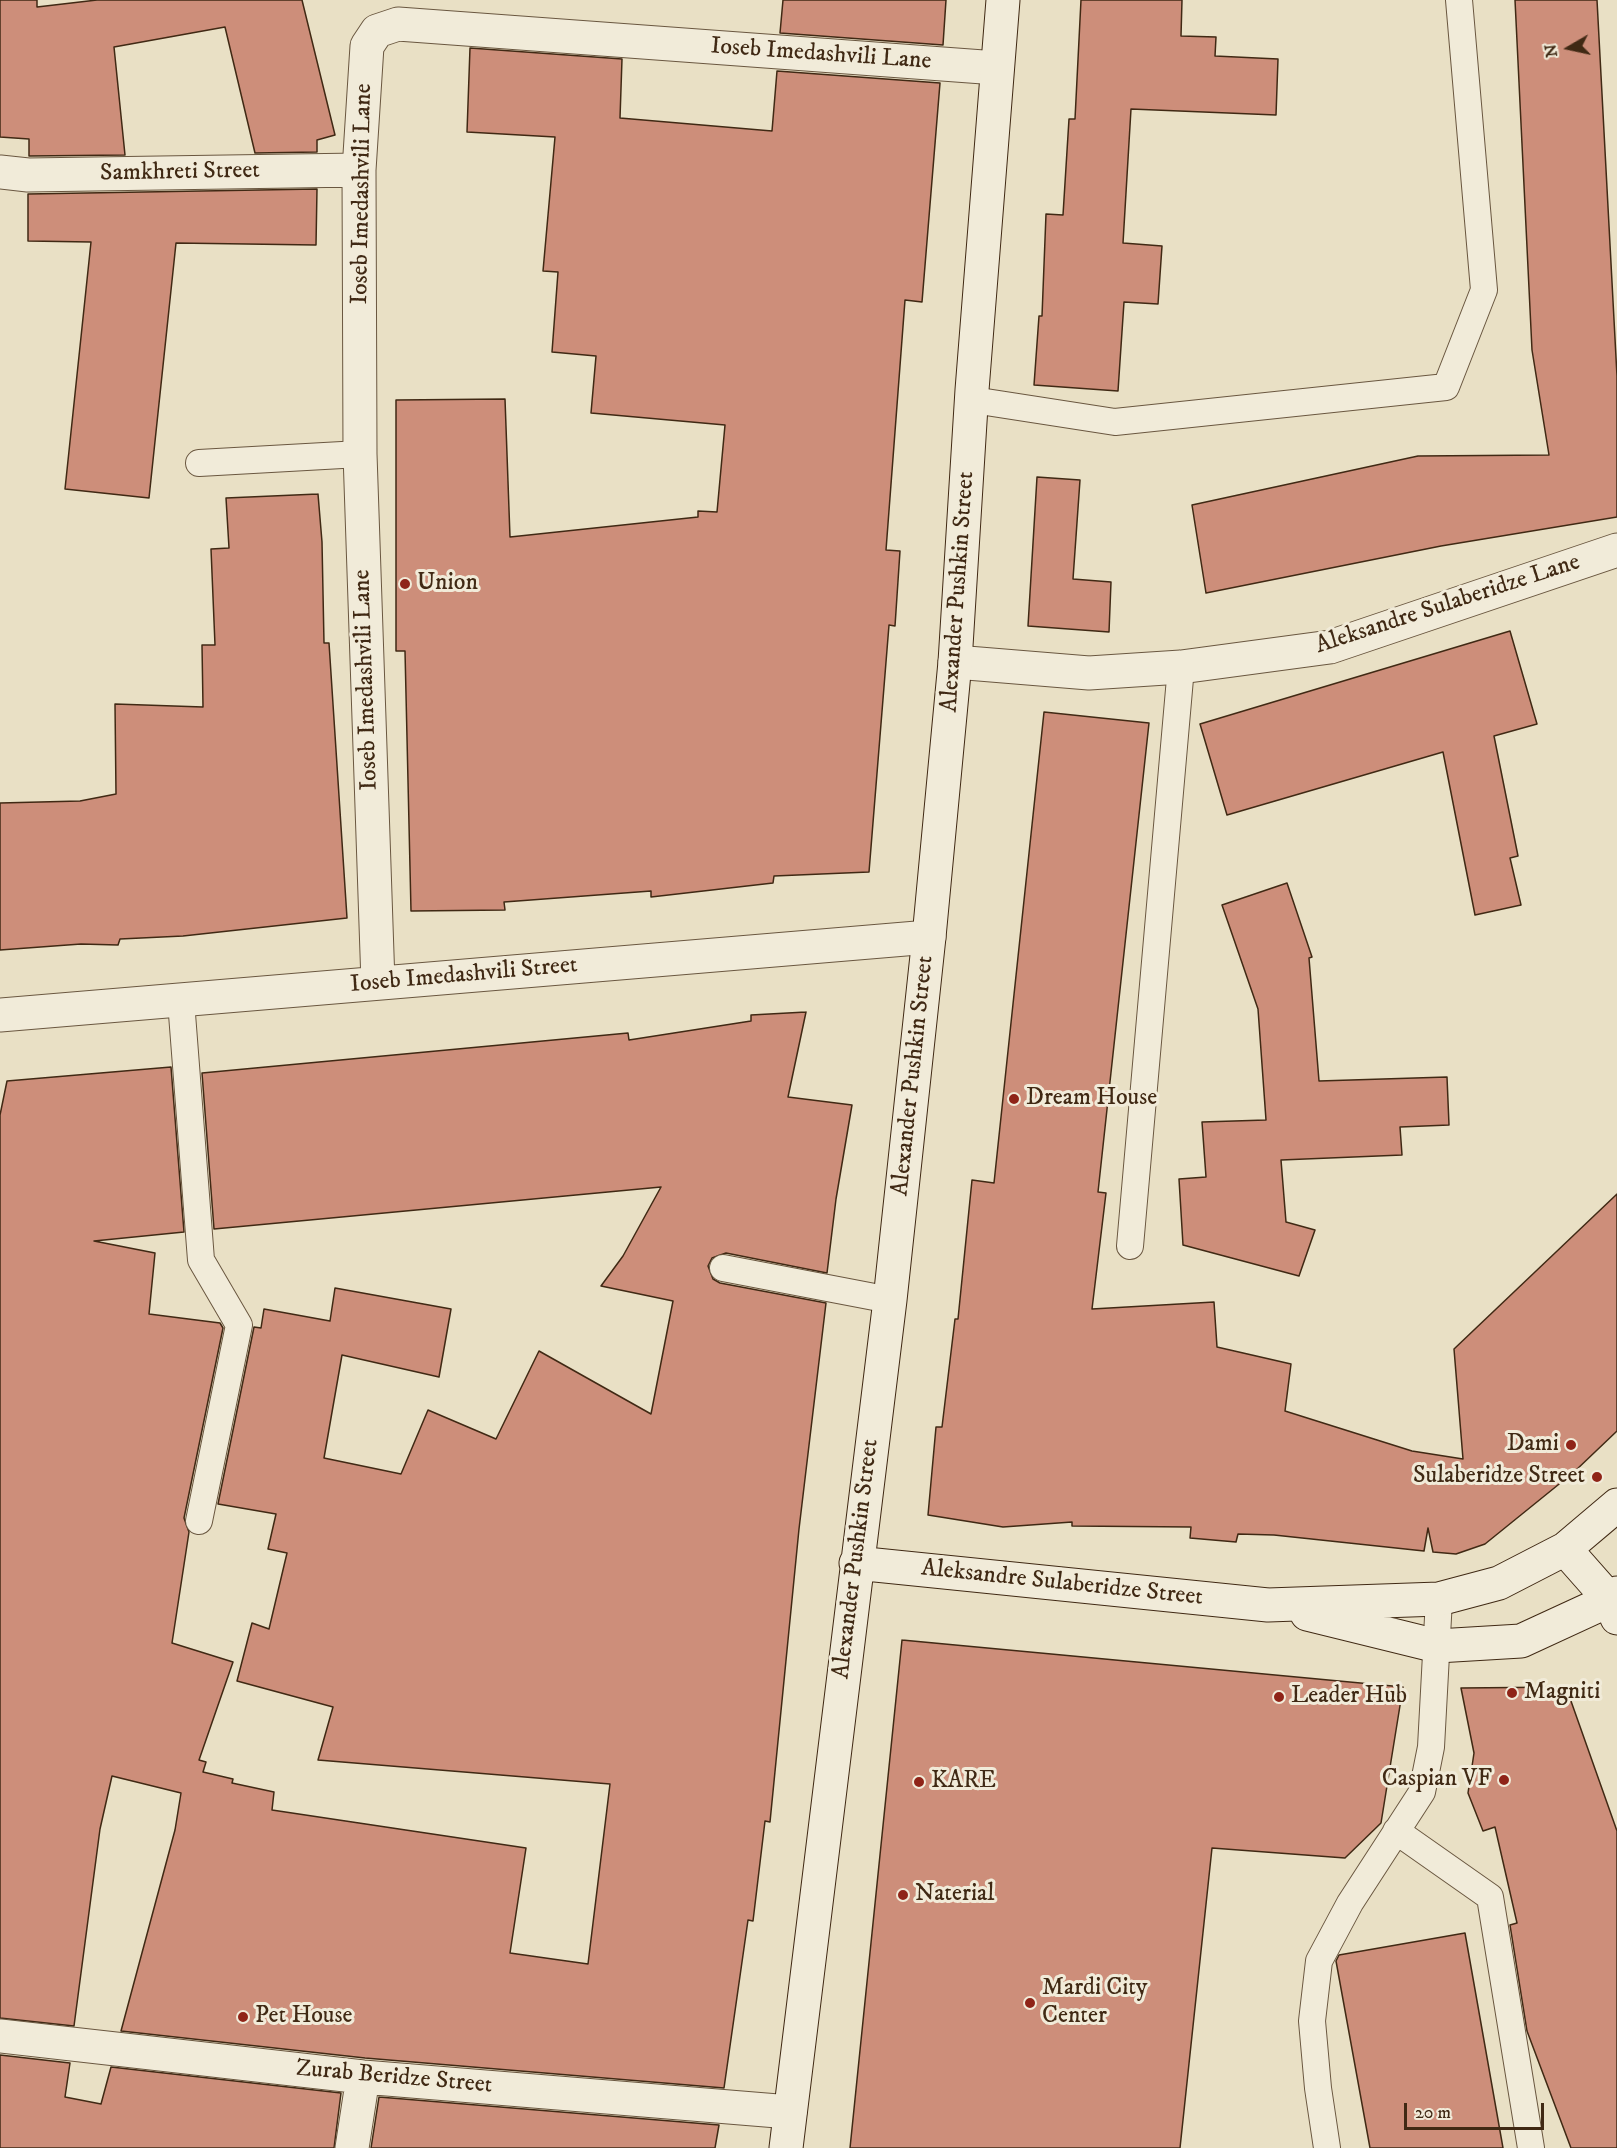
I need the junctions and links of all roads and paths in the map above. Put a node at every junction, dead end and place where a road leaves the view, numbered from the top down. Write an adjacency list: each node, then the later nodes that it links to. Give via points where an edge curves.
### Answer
1 (1003, 0): 3 (street, Alexander Pushkin Street)
2 (1459, 0): 6 (lane, via 1484,290 1446,387 1115,422)
3 (997, 68): 4 (street, Ioseb Imedashvili Lane, via 398,24 377,31 367,46); 6 (street, Alexander Pushkin Street)
4 (359, 170): 5 (street, Samkhreti Street, via 28,175); 7 (street, Ioseb Imedashvili Lane)
5 (0, 172)
6 (973, 400): 10 (street, Alexander Pushkin Street)
7 (360, 454): 8 (lane); 13 (street, Ioseb Imedashvili Lane)
8 (198, 463)
9 (1617, 550): 11 (street, Aleksandre Sulaberidze Lane, via 1330,647)
10 (955, 662): 11 (street, Aleksandre Sulaberidze Lane, via 1089,673); 12 (street, Alexander Pushkin Street)
11 (1181, 667): 16 (lane)
12 (929, 937): 13 (street, Ioseb Imedashvili Street); 18 (street, Alexander Pushkin Street)
13 (378, 983): 14 (street, Ioseb Imedashvili Street)
14 (181, 1000): 15 (street, Ioseb Imedashvili Street); 20 (lane, via 201,1260 239,1325)
15 (0, 1015)
16 (1130, 1246)
17 (723, 1268): 18 (lane)
18 (890, 1299): 22 (street, Alexander Pushkin Street)
19 (1617, 1505): 21 (street, Aleksandre Sulaberidze Street)
20 (199, 1521)
21 (1565, 1549): 23 (street, Aleksandre Sulaberidze Street, via 1499,1583); 24 (street)
22 (856, 1563): 25 (street, Aleksandre Sulaberidze Street); 30 (street, Alexander Pushkin Street)
23 (1439, 1599): 25 (street, Aleksandre Sulaberidze Street); 26 (lane)
24 (1615, 1603): 26 (street, Aleksandre Sulaberidze Street, via 1521,1641)
25 (1268, 1605): 26 (street, Aleksandre Sulaberidze Street)
26 (1437, 1647): 27 (lane, via 1431,1747 1422,1792)
27 (1396, 1831): 33 (lane, via 1319,1961 1312,2021); 34 (lane, via 1490,1897)
28 (0, 2036): 29 (street, Zurab Beridze Street)
29 (363, 2077): 30 (street, Zurab Beridze Street); 31 (street)
30 (790, 2112): 32 (street, Alexander Pushkin Street)
31 (352, 2148)
32 (786, 2148)
33 (1327, 2148)
34 (1531, 2148)

